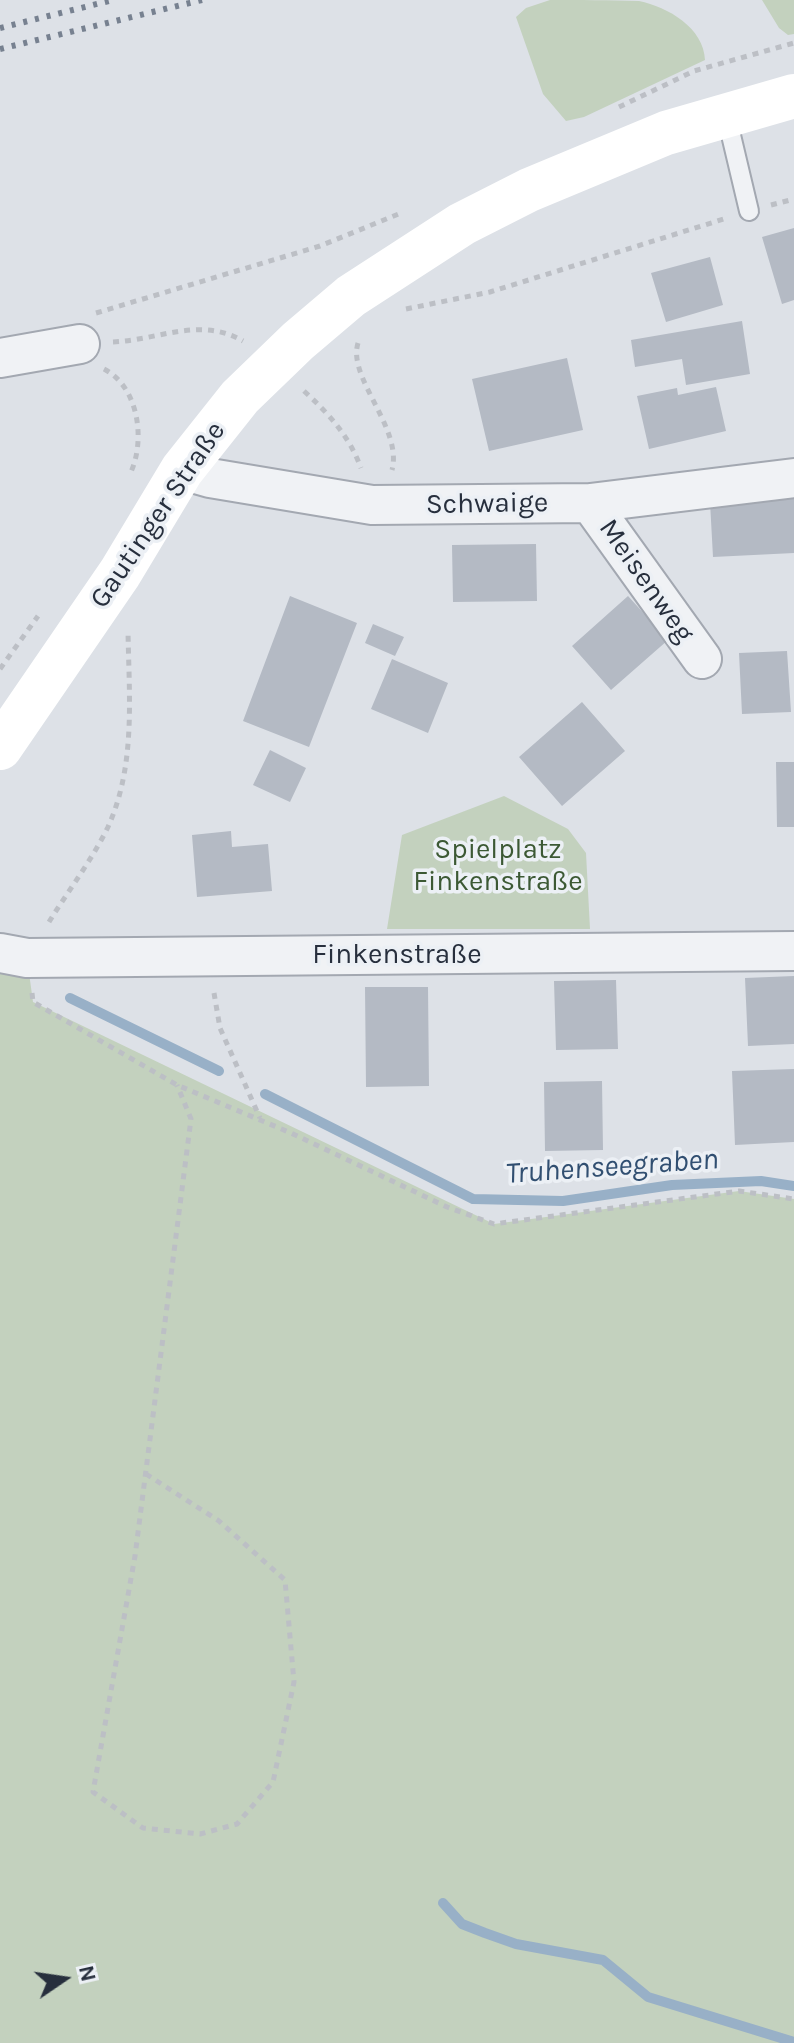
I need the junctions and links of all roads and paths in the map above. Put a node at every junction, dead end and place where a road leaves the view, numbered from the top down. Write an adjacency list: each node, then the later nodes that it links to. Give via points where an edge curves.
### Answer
1 (794, 43): 3 (path, via 694,71)
2 (794, 96): 4 (main road, Gautinger Straße)
3 (607, 113)
4 (726, 114): 7 (lane); 14 (main road, Gautinger Straße, via 625,148 529,190 404,260 298,341 240,397)
5 (794, 199): 7 (path)
6 (414, 206): 10 (path, via 320,246 98,312 83,322)
7 (749, 211): 8 (path, via 490,292)
8 (403, 310)
9 (361, 336): 17 (path, via 356,350 360,372 387,428 394,463 389,482)
10 (80, 344): 11 (path, via 135,341 185,329 227,332); 12 (street); 16 (path, via 90,362 116,376 130,394 138,432 136,460)
11 (249, 344)
12 (0, 358)
13 (304, 391): 17 (path, via 352,445)
14 (182, 470): 17 (street, Schwaige, via 210,478); 23 (main road, Gautinger Straße, via 120,573)
15 (794, 478): 18 (street, Schwaige)
16 (126, 482)
17 (373, 497): 18 (street, Schwaige)
18 (590, 503): 21 (street, Meisenweg)
19 (43, 610): 22 (path)
20 (127, 617): 25 (path, via 130,734 121,790 107,828)
21 (702, 659)
22 (0, 669)
23 (0, 748)
24 (794, 951): 26 (street, Finkenstraße)
25 (13, 956): 26 (street, Finkenstraße); 27 (path, via 33,1002)
26 (207, 956): 28 (path, via 220,1028)
27 (177, 1085): 28 (path); 30 (path, via 191,1119)
28 (261, 1120): 29 (path, via 494,1224 739,1191)
29 (794, 1199)
30 (146, 1474): 30 (path, via 219,1521 285,1580 294,1682 273,1782 237,1824 200,1834 143,1828 93,1792)

